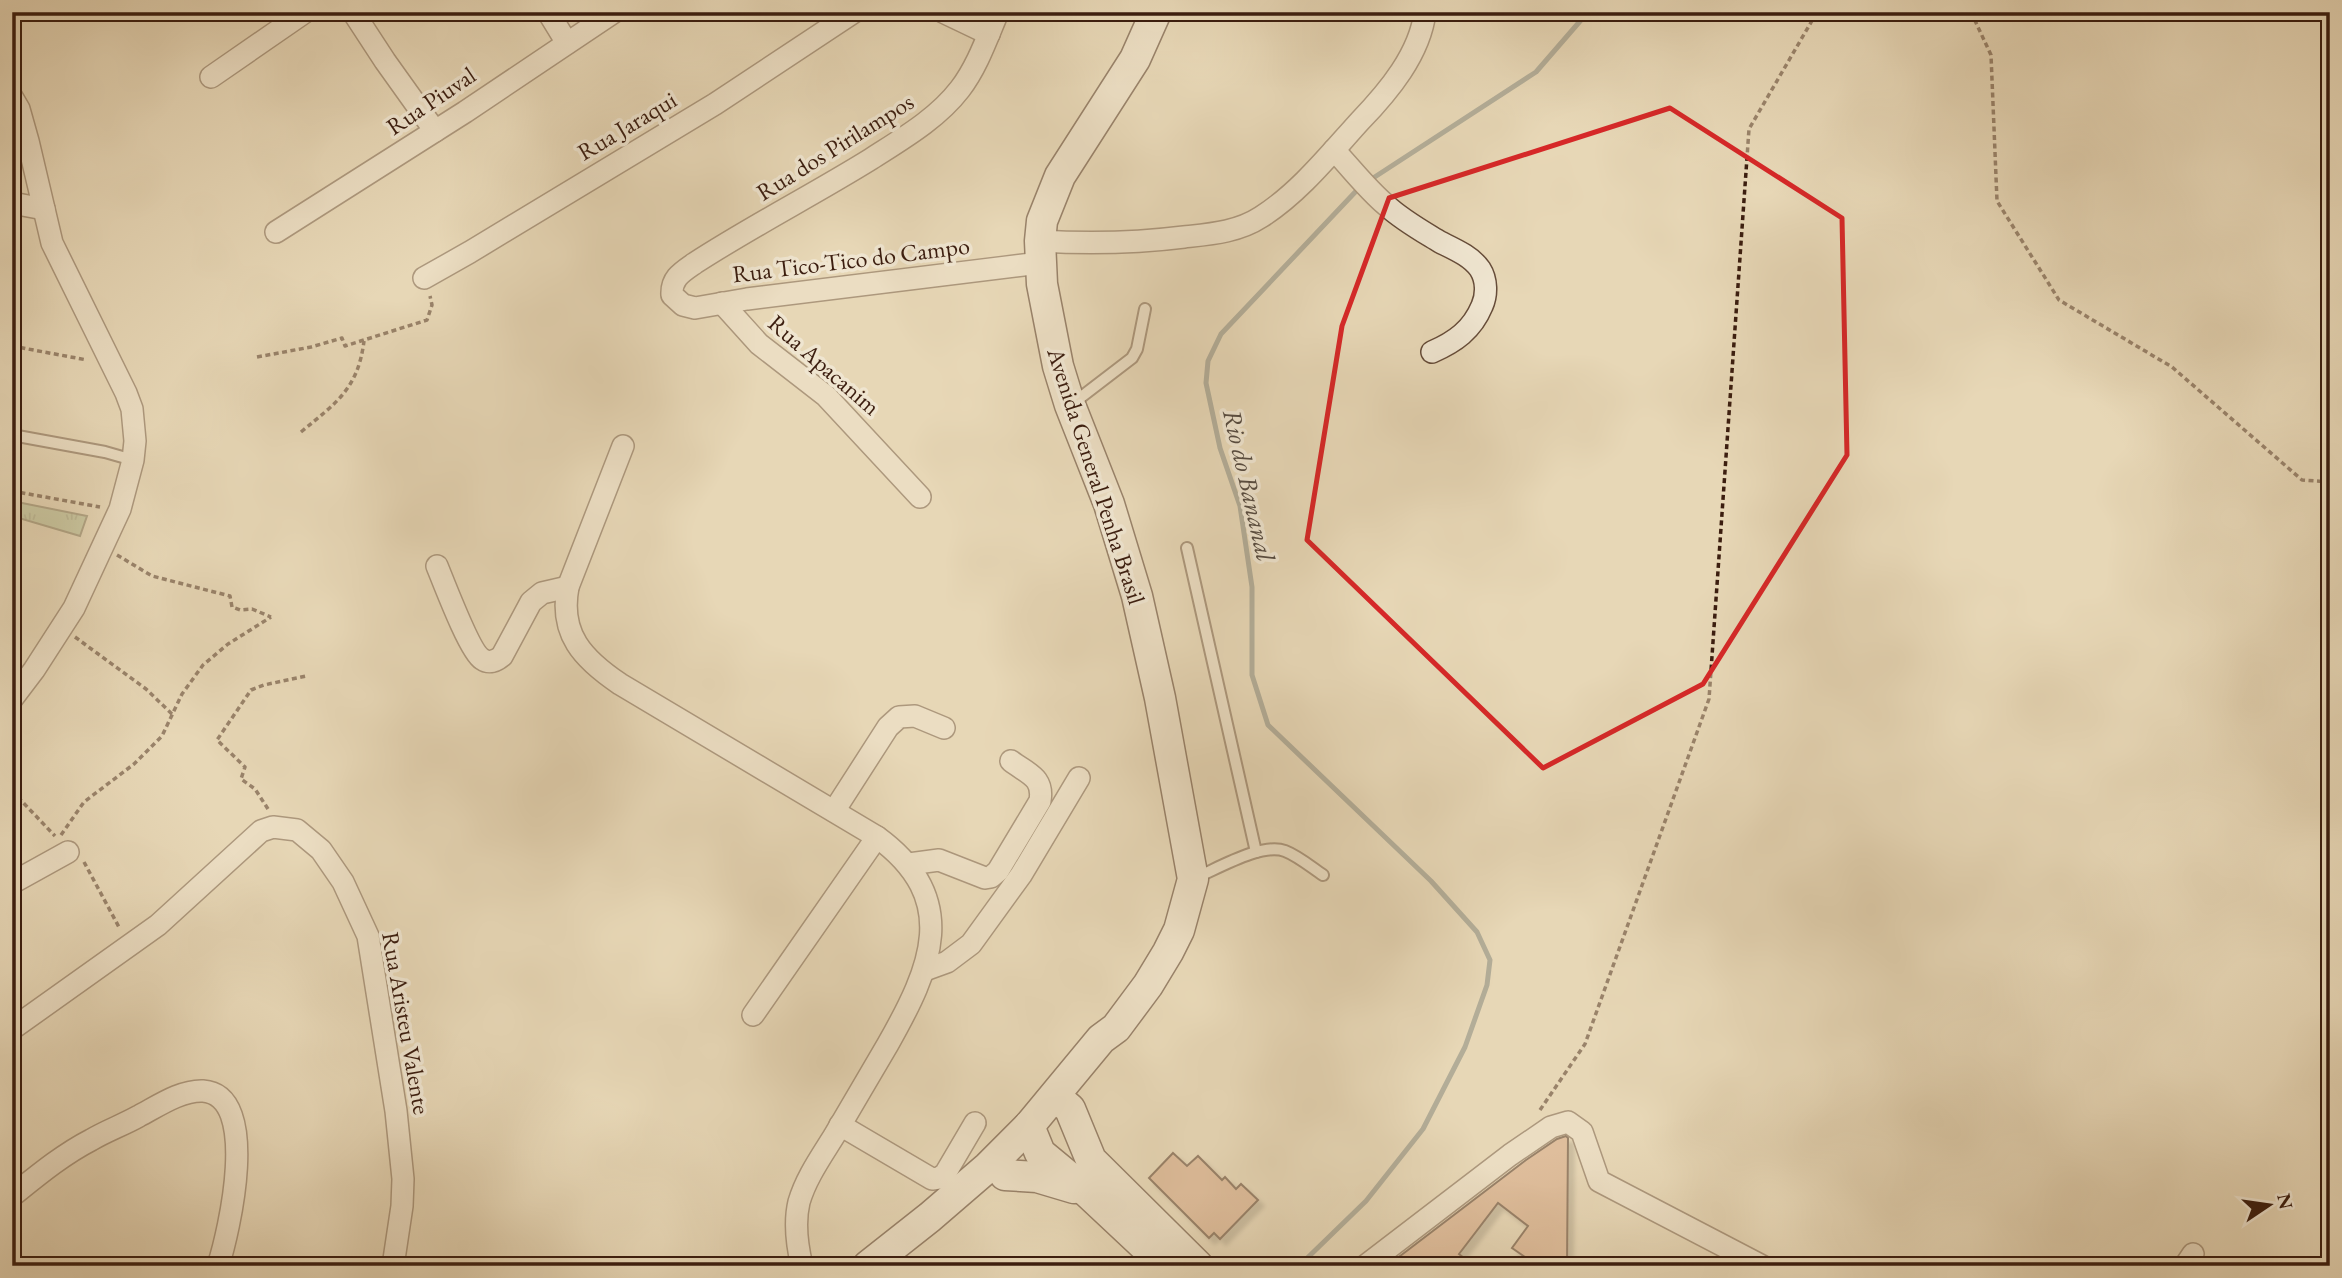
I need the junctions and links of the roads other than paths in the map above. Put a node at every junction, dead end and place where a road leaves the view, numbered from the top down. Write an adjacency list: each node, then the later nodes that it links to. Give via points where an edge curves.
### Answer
1 (305, 12): 12 (street)
2 (353, 12): 14 (street)
3 (548, 12): 11 (street)
4 (614, 12): 11 (street, Rua Piuval)
5 (854, 12): 20 (street, Rua Jaraqui, via 715,104)
6 (943, 12): 10 (street)
7 (998, 12): 10 (street, Rua dos Pirilampos)
8 (1156, 12): 19 (main road, Avenida General Penha Brasil, via 1135,59 1060,176 1042,221)
9 (1425, 12): 15 (street, Rua Tico-Tico do Campo, via 1417,40 1393,82)
10 (989, 34): 21 (street, Rua dos Pirilampos, via 960,89 932,117 821,190 677,275)
11 (567, 43): 14 (street, Rua Piuval)
12 (211, 77)
13 (12, 97): 17 (street)
14 (435, 131): 18 (street, Rua Piuval)
15 (1341, 157): 19 (street, Rua Tico-Tico do Campo, via 1276,206 1226,232); 24 (street, via 1386,205 1469,258 1480,270 1485,300 1478,316 1468,330)
16 (12, 203): 17 (street)
17 (44, 209): 28 (street, via 52,243 132,409)
18 (276, 232)
19 (1040, 252): 22 (street, Rua Tico-Tico do Campo); 25 (main road, Avenida General Penha Brasil, via 1048,323)
20 (424, 278)
21 (672, 295): 22 (street, Rua Tico-Tico do Campo, via 695,308)
22 (722, 303): 29 (street, Rua Apacanim, via 759,344 826,396)
23 (1145, 309): 25 (lane, via 1132,358)
24 (1432, 352)
25 (1070, 405): 43 (main road, Avenida General Penha Brasil, via 1109,505 1137,597)
26 (12, 435): 28 (lane)
27 (623, 446): 32 (street)
28 (133, 460): 33 (street, via 120,509 74,608)
29 (920, 497)
30 (1187, 548): 40 (lane)
31 (437, 566): 32 (street, via 473,648 489,662 502,656 531,603 542,593)
32 (568, 587): 37 (street, via 567,624 575,642 601,671)
33 (12, 699)
34 (944, 728): 37 (street, via 915,716 899,717)
35 (1011, 761): 41 (street, via 1039,781 1042,789 1040,801 998,871 985,878 939,860)
36 (1079, 778): 45 (street, via 1021,874 971,944 959,955)
37 (834, 811): 38 (street)
38 (877, 837): 41 (street); 46 (street)
39 (63, 846): 44 (street)
40 (1256, 852): 42 (lane, via 1284,850); 43 (lane)
41 (909, 864): 45 (street, via 929,909)
42 (1323, 875)
43 (1193, 879): 47 (main road, Avenida General Penha Brasil, via 1168,952)
44 (12, 883)
45 (925, 970): 52 (street)
46 (753, 1015)
47 (1116, 1028): 49 (main road, Avenida General Penha Brasil, via 1112,1046); 50 (main road, Avenida General Penha Brasil, via 1101,1038)
48 (12, 1029): 59 (street, Rua Aristeu Valente, via 158,925 253,838 271,827 297,830 321,850 343,882 368,936 403,1179)
49 (1087, 1084): 50 (main road, Avenida General Penha Brasil); 55 (main road)
50 (1063, 1102): 53 (main road, Avenida General Penha Brasil); 55 (main road)
51 (975, 1123): 52 (street, via 945,1174 932,1179)
52 (840, 1125): 60 (street, via 799,1202 796,1223)
53 (1033, 1136): 54 (main road, Avenida General Penha Brasil); 55 (main road, via 1047,1161); 61 (main road, Avenida General Penha Brasil)
54 (1006, 1175): 55 (main road); 62 (main road, Avenida General Penha Brasil)
55 (1097, 1183): 57 (main road); 65 (main road)
56 (12, 1196): 58 (street, via 79,1147 174,1098 205,1091 217,1095 234,1120 237,1151 231,1219)
57 (1138, 1240): 63 (main road); 64 (main road)
58 (218, 1266)
59 (393, 1266)
60 (802, 1266)
61 (867, 1266)
62 (887, 1266)
63 (1153, 1266)
64 (1166, 1266)
65 (1198, 1266)
66 (1366, 1266): 67 (street, via 1510,1155 1551,1127 1568,1122 1582,1132 1599,1181)
67 (1762, 1266)

